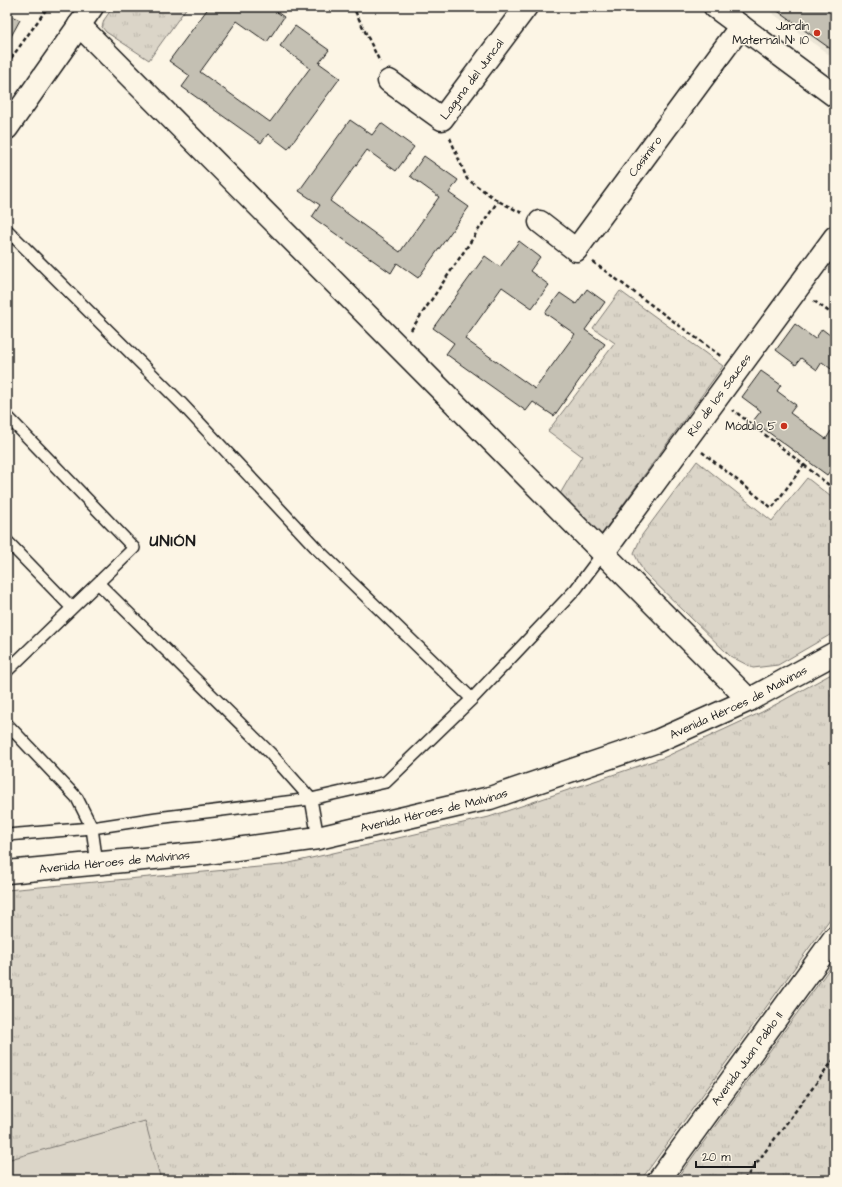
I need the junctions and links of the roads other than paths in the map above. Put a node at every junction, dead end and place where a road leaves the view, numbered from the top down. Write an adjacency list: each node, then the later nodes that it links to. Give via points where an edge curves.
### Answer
1 (92, 7): 4 (street)
2 (526, 7): 6 (street, Laguna del Juncal, via 442,119)
3 (714, 7): 5 (street)
4 (79, 25): 8 (street); 14 (street)
5 (741, 26): 7 (street); 9 (street, Casimiro, via 576,250)
6 (389, 81)
7 (835, 96)
8 (7, 128)
9 (540, 222)
10 (7, 230): 19 (lane, via 182,404 317,549)
11 (835, 237): 14 (street, Río de los Sauces)
12 (7, 416): 15 (lane, via 134,548)
13 (7, 541): 16 (lane)
14 (603, 553): 19 (lane, via 576,589); 20 (street)
15 (98, 583): 16 (lane); 22 (lane, via 270,753)
16 (72, 608): 18 (lane)
17 (835, 652): 20 (street, Avenida Héroes de Malvinas)
18 (7, 671)
19 (472, 699): 22 (lane, via 386,782)
20 (749, 700): 25 (street, Avenida Héroes de Malvinas, via 655,742 490,798)
21 (7, 724): 23 (lane, via 76,798)
22 (311, 799): 23 (lane); 25 (lane)
23 (92, 828): 24 (lane); 26 (lane)
24 (7, 835)
25 (318, 838): 26 (street, Avenida Héroes de Malvinas)
26 (97, 864): 27 (street, Avenida Héroes de Malvinas)
27 (7, 872)
28 (835, 937): 29 (street, Avenida Juan Pablo II)
29 (659, 1180)

